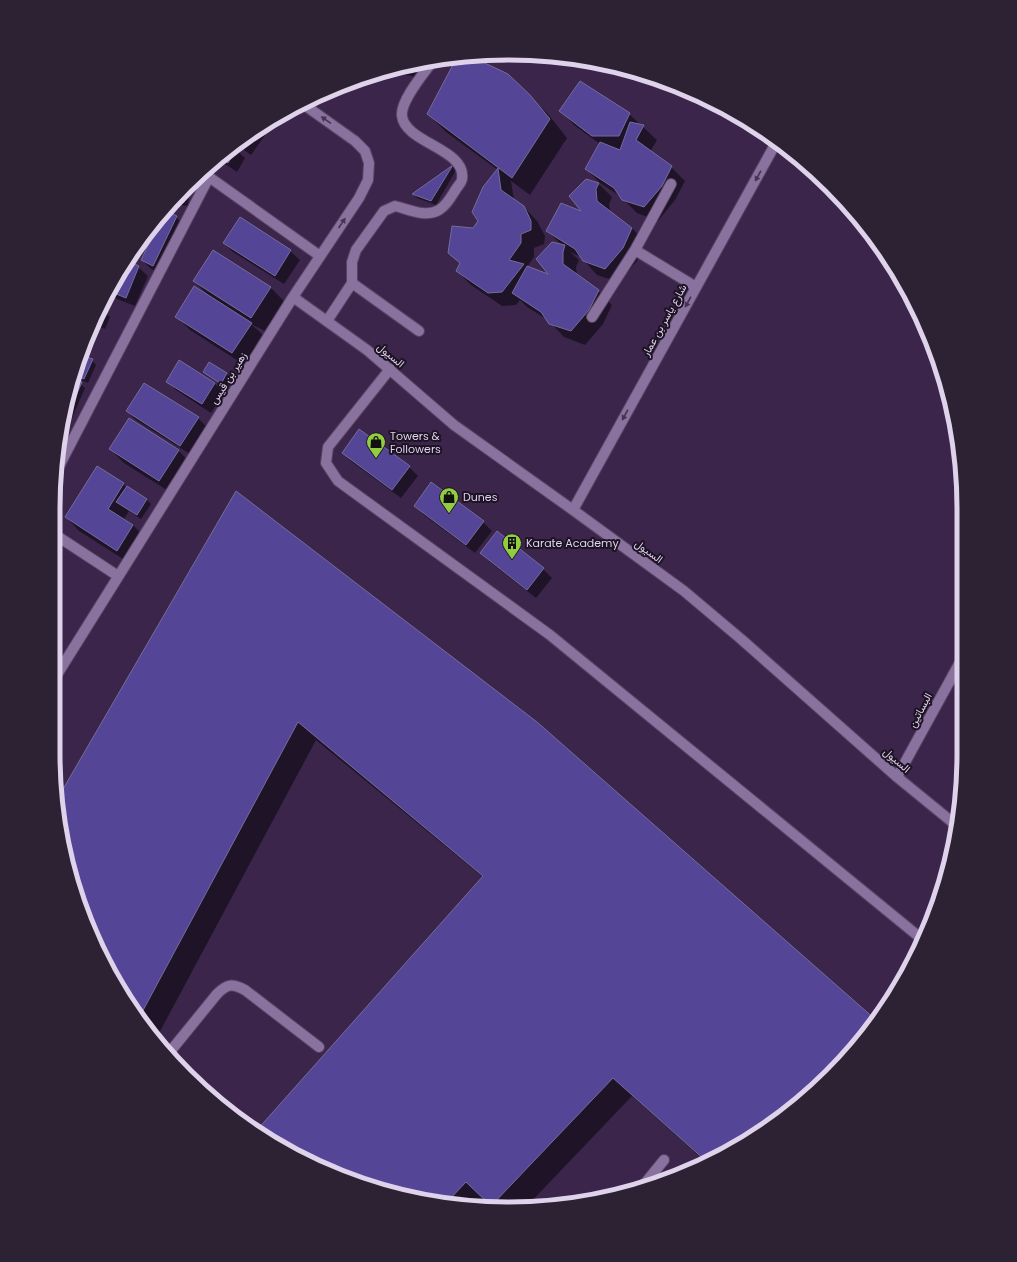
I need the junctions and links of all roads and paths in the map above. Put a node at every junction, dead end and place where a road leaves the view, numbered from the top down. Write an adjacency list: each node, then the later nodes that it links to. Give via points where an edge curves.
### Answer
1 (428, 68): 9 (street, via 404,103 402,116 408,128 454,158 462,168 462,180 444,207 436,212 426,214 395,206 384,211 356,250 352,262)
2 (308, 107): 8 (street, زهير بن قيس, one-way to 2, via 362,192 368,180 369,163 365,151 355,141)
3 (774, 147): 10 (street, شارع ياسر بن عمار, one-way to 10)
4 (208, 175): 8 (street)
5 (203, 180): 16 (street)
6 (671, 184): 7 (street)
7 (635, 250): 10 (street); 12 (street)
8 (320, 256): 11 (street, زهير بن قيس)
9 (352, 283): 13 (street); 14 (street)
10 (696, 287): 17 (street, شارع ياسر بن عمار, one-way to 17)
11 (293, 297): 13 (street, السيول); 19 (street, زهير بن قيس)
12 (592, 317)
13 (327, 321): 15 (street, السيول)
14 (419, 330)
15 (390, 369): 17 (street, السيول, via 454,425); 24 (street, via 328,447 326,463 338,481 550,635)
16 (63, 458)
17 (573, 510): 22 (street, السيول, via 701,606)
18 (60, 538): 19 (street)
19 (118, 576): 21 (street, زهير بن قيس)
20 (957, 668): 22 (street, البساتين)
21 (60, 670)
22 (897, 777): 23 (street, السيول)
23 (951, 821)
24 (918, 936)
25 (319, 1048): 26 (street, via 245,990 231,985 216,994)
26 (172, 1050)
27 (664, 1160): 28 (street)
28 (648, 1180)

